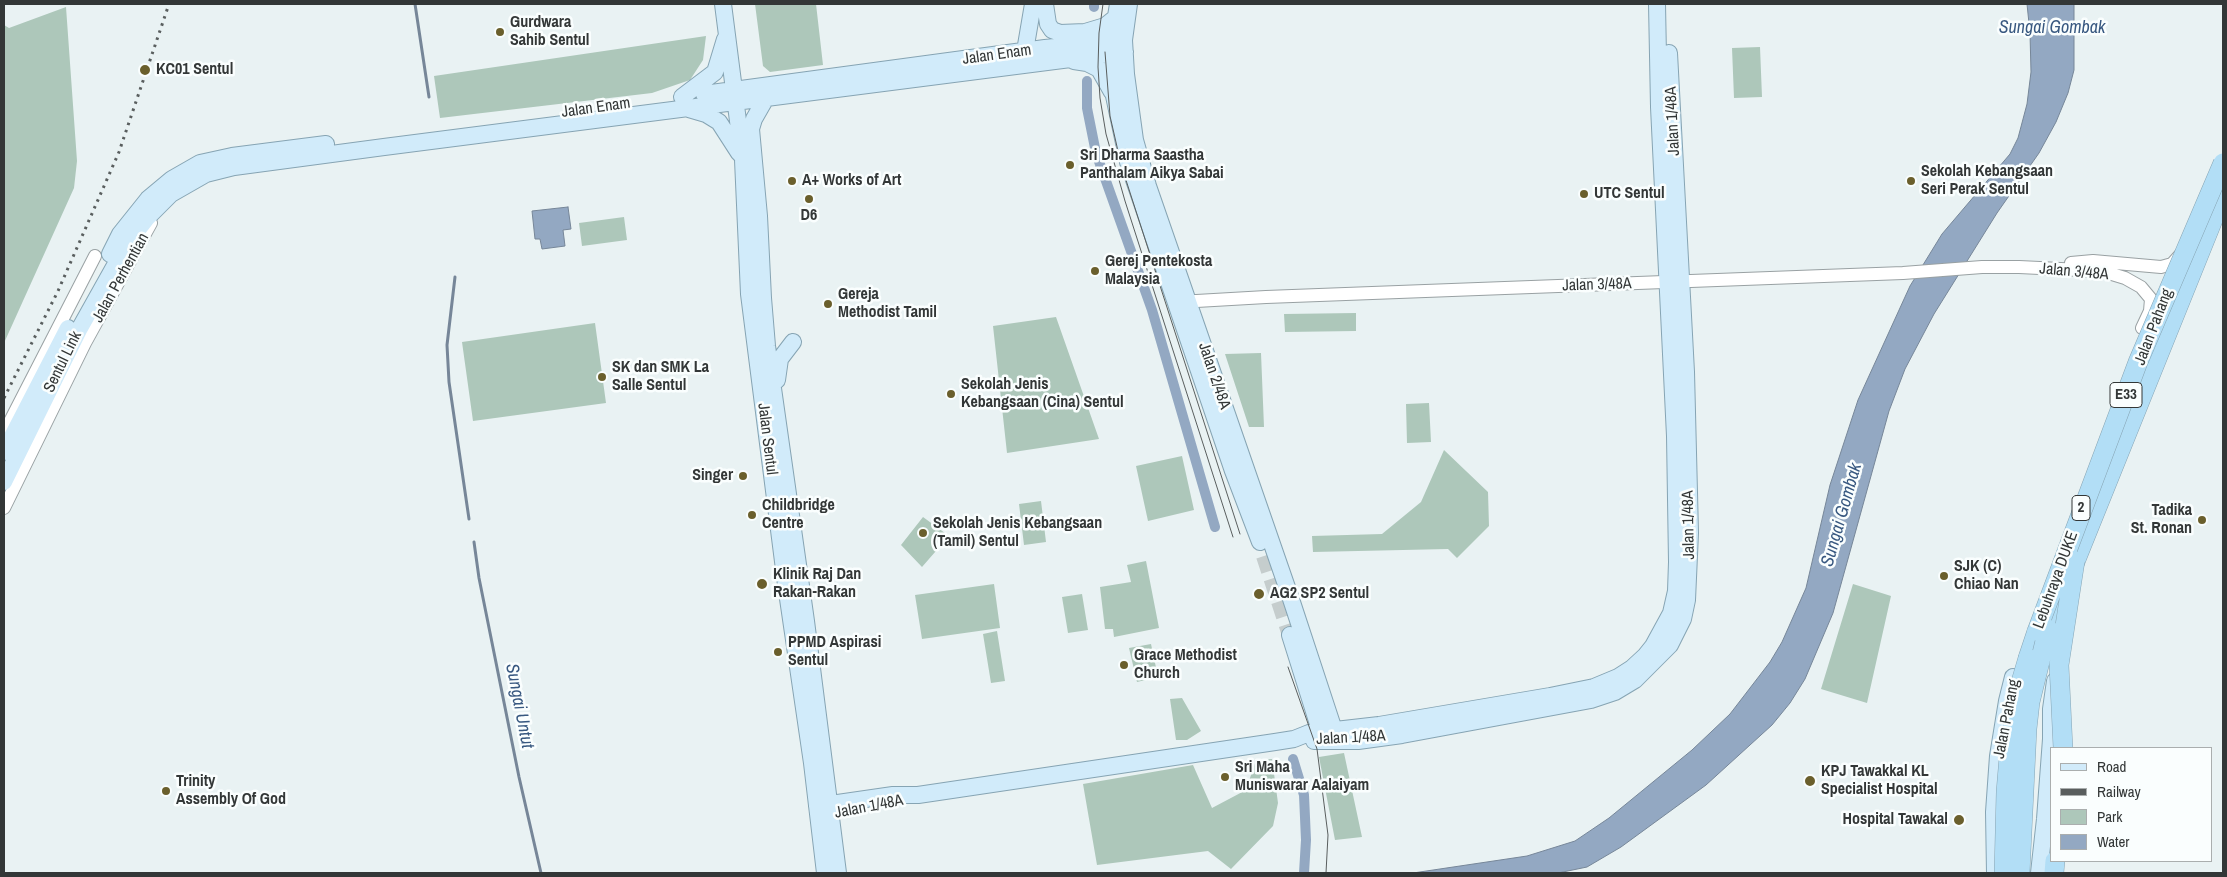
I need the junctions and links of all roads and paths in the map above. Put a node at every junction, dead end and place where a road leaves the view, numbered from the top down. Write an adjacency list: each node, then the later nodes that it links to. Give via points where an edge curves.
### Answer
1 (723, 4): 8 (main road, Jalan Sentul)
2 (1033, 4): 10 (main road)
3 (1045, 4): 7 (main road, via 1048,24 1060,33 1085,32 1104,26)
4 (1129, 4): 9 (main road, Jalan 2/48A)
5 (1657, 4): 26 (main road, Jalan 1/48A, via 1659,107)
6 (1667, 4): 26 (main road, Jalan 1/48A)
7 (1116, 11): 9 (main road, Jalan 2/48A)
8 (726, 33): 12 (main road, Jalan Sentul); 15 (main road, via 715,72)
9 (1118, 47): 10 (main road, Jalan Enam); 11 (main road, Jalan Enam); 13 (main road, Jalan 2/48A); 27 (main road, Jalan 2/48A, via 1135,140)
10 (1025, 58): 11 (main road, Jalan Enam); 12 (main road, Jalan Enam); 14 (main road, Jalan Enam)
11 (1067, 60): 13 (main road, via 1087,63 1099,70)
12 (735, 96): 14 (main road, Jalan Enam); 15 (main road, Jalan Enam); 17 (main road, Jalan Sentul)
13 (1114, 96): 27 (main road, Jalan 2/48A, via 1128,162)
14 (766, 98): 30 (main road, Jalan Sentul, via 751,129 762,290)
15 (683, 103): 17 (main road, via 719,122); 20 (main road, Jalan Enam, via 234,167 206,174 187,184); 22 (main road, Jalan Enam, via 232,156 200,164 172,179 148,199)
16 (2223, 155): 23 (main road, Jalan Pahang / 2)
17 (743, 160): 44 (main road, Jalan Sentul, via 749,294)
18 (2223, 163): 48 (highway, Lebuhraya DUKE / E33, bridge, via 2138,362 2028,658 2018,692 2010,745)
19 (2223, 196): 36 (highway, Lebuhraya DUKE / E33)
20 (156, 209): 22 (main road, Jalan Enam); 34 (street, Jalan Perhentian, via 85,343)
21 (2223, 211): 39 (main road, Jalan Pahang / 2, via 2062,608)
22 (124, 239): 24 (main road, Jalan Enam); 33 (main road, Sentul Link)
23 (2183, 252): 25 (street, Jalan 3/48A, via 2172,264 2161,268 2093,261); 29 (main road, Jalan Pahang / 2)
24 (102, 256): 31 (street, Jalan Perhentian); 32 (main road, Sentul Link)
25 (2019, 268): 26 (street, Jalan 3/48A, via 1982,267); 29 (street, Jalan 3/48A, via 2102,271 2125,278 2141,288 2151,299 2140,337)
26 (1675, 282): 27 (street, Jalan 3/48A, via 1266,296); 40 (main road, Jalan 1/48A, via 1686,372 1690,566 1686,610 1670,645 1635,680 1616,692 1591,700 1438,722 1380,725)
27 (1182, 302): 35 (main road, Jalan 2/48A, via 1233,471); 40 (main road, Jalan 2/48A)
28 (793, 342): 30 (main road, via 780,359)
29 (2142, 358): 38 (main road, Jalan Pahang / 2, via 2013,677)
30 (773, 390): 44 (main road, Jalan Sentul, via 806,621)
31 (4, 433)
32 (4, 452)
33 (4, 482)
34 (4, 508)
35 (1264, 556)
36 (2075, 561): 42 (highway, bridge, via 2058,665); 49 (highway, Lebuhraya DUKE / E33, bridge, via 2048,629 2030,702)
37 (1290, 635): 40 (main road)
38 (2007, 701): 39 (main road, via 2012,737 2026,743 2036,742 2041,737); 47 (main road, Jalan Pahang / 2, via 1998,756 1994,812)
39 (2051, 709): 41 (main road, Jalan Pahang / 2)
40 (1329, 736): 44 (main road, Jalan 1/48A, via 1309,733 1294,738 918,795 888,806)
41 (2050, 747)
42 (2062, 747)
43 (2050, 750): 50 (main road, Jalan Pahang / 2)
44 (824, 811): 45 (main road, Jalan Sentul); 46 (main road, Jalan Sentul)
45 (825, 873)
46 (838, 873)
47 (1995, 873)
48 (2004, 873)
49 (2020, 873)
50 (2039, 873)

